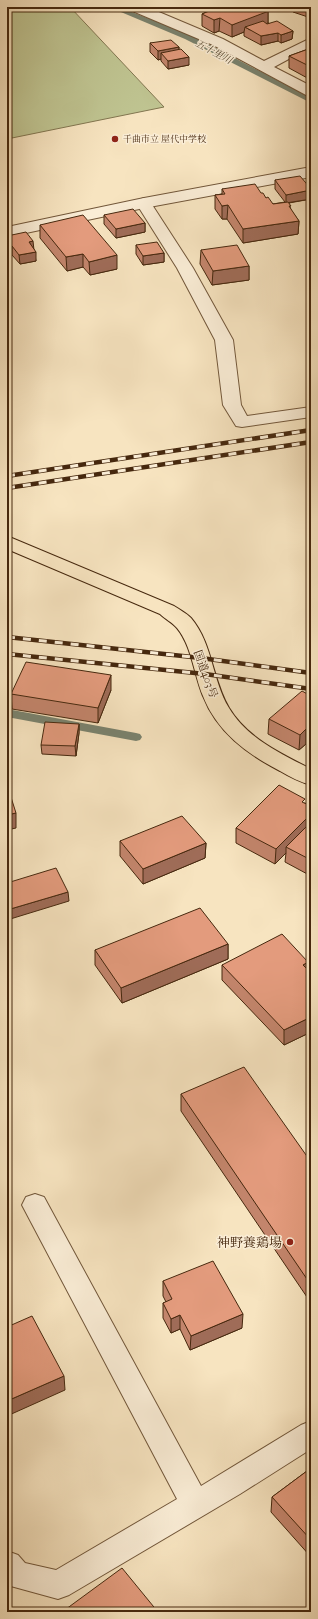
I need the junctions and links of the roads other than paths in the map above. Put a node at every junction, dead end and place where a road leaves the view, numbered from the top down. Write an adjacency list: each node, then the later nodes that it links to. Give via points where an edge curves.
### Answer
1 (135, 7): 3 (street, via 167,15)
2 (311, 42): 3 (street)
3 (265, 66): 4 (street)
4 (311, 92)
5 (311, 172): 6 (street)
6 (144, 203): 7 (street); 8 (street, via 185,268 224,340 232,405 242,422)
7 (7, 232)
8 (311, 412)
9 (7, 542): 10 (highway, 国道403号, via 167,610 184,623 199,650 205,674 219,708 234,729 257,750)
10 (311, 778)
11 (35, 1205): 13 (street)
12 (311, 1434): 13 (street)
13 (195, 1504): 14 (street, via 58,1585 17,1575)
14 (7, 1565)

